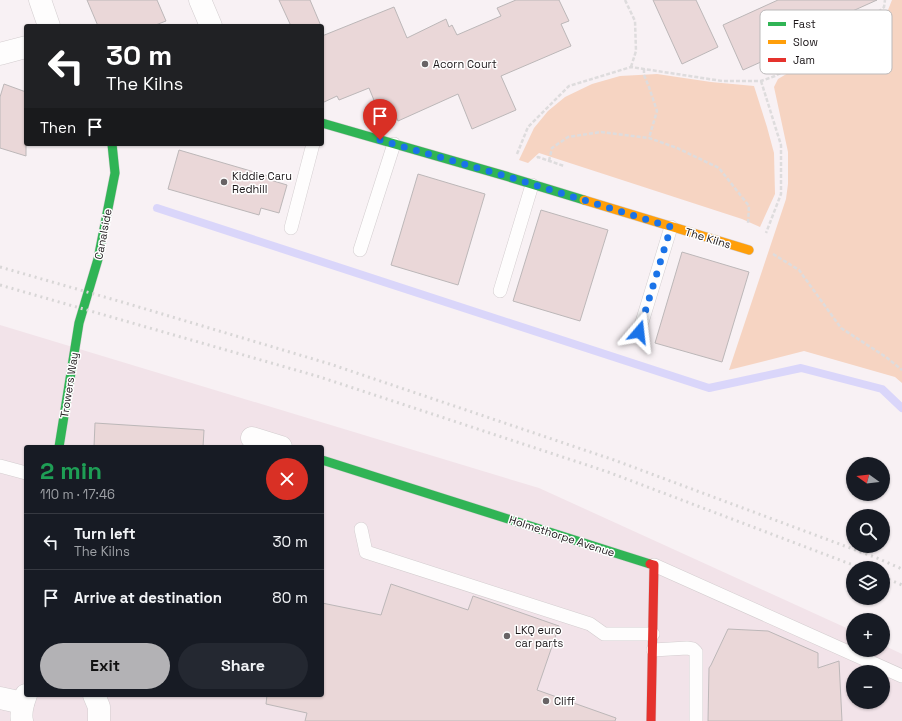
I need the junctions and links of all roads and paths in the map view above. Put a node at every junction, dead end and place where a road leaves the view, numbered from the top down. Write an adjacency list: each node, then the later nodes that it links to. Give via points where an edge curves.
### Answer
1 (40, 0): 6 (street)
2 (200, 0): 7 (street)
3 (626, 0): 10 (path, via 635,21 636,51)
4 (885, 0): 5 (path)
5 (880, 10)
6 (48, 24)
7 (210, 24)
8 (24, 48): 9 (street)
9 (0, 54)
10 (631, 67): 11 (path); 20 (path, via 569,86 528,127)
11 (644, 69): 13 (path, via 722,80); 15 (path, via 657,111)
12 (779, 74): 13 (path)
13 (761, 81): 25 (path, via 781,145 781,194)
14 (324, 124): 16 (street, The Kilns)
15 (649, 138): 19 (path, via 601,132 568,137 552,148); 24 (path, via 719,168 749,206)
16 (394, 144): 20 (street, The Kilns); 26 (lane)
17 (112, 146): 29 (street, Canalside, via 115,172 98,259)
18 (312, 146): 23 (lane)
19 (549, 160)
20 (509, 177): 21 (street, The Kilns)
21 (532, 184): 22 (street, The Kilns); 28 (lane)
22 (671, 227): 27 (street, The Kilns); 30 (lane)
23 (291, 228)
24 (748, 229)
25 (764, 237)
26 (360, 250)
27 (749, 250)
28 (500, 291)
29 (79, 323): 32 (street, Trowers Way)
30 (639, 332)
31 (252, 438): 33 (street)
32 (59, 445)
33 (275, 445)
34 (324, 461): 38 (street, Holmethorpe Avenue)
35 (0, 466): 36 (lane)
36 (24, 472)
37 (361, 529): 39 (lane, via 366,552 590,624 604,634)
38 (654, 565): 39 (street); 41 (lane)
39 (653, 634): 40 (street)
40 (653, 650): 46 (street); 47 (lane, via 687,648 696,652)
41 (902, 676)
42 (95, 697): 45 (street)
43 (0, 698): 44 (street)
44 (24, 706)
45 (100, 721)
46 (651, 721)
47 (696, 721)

